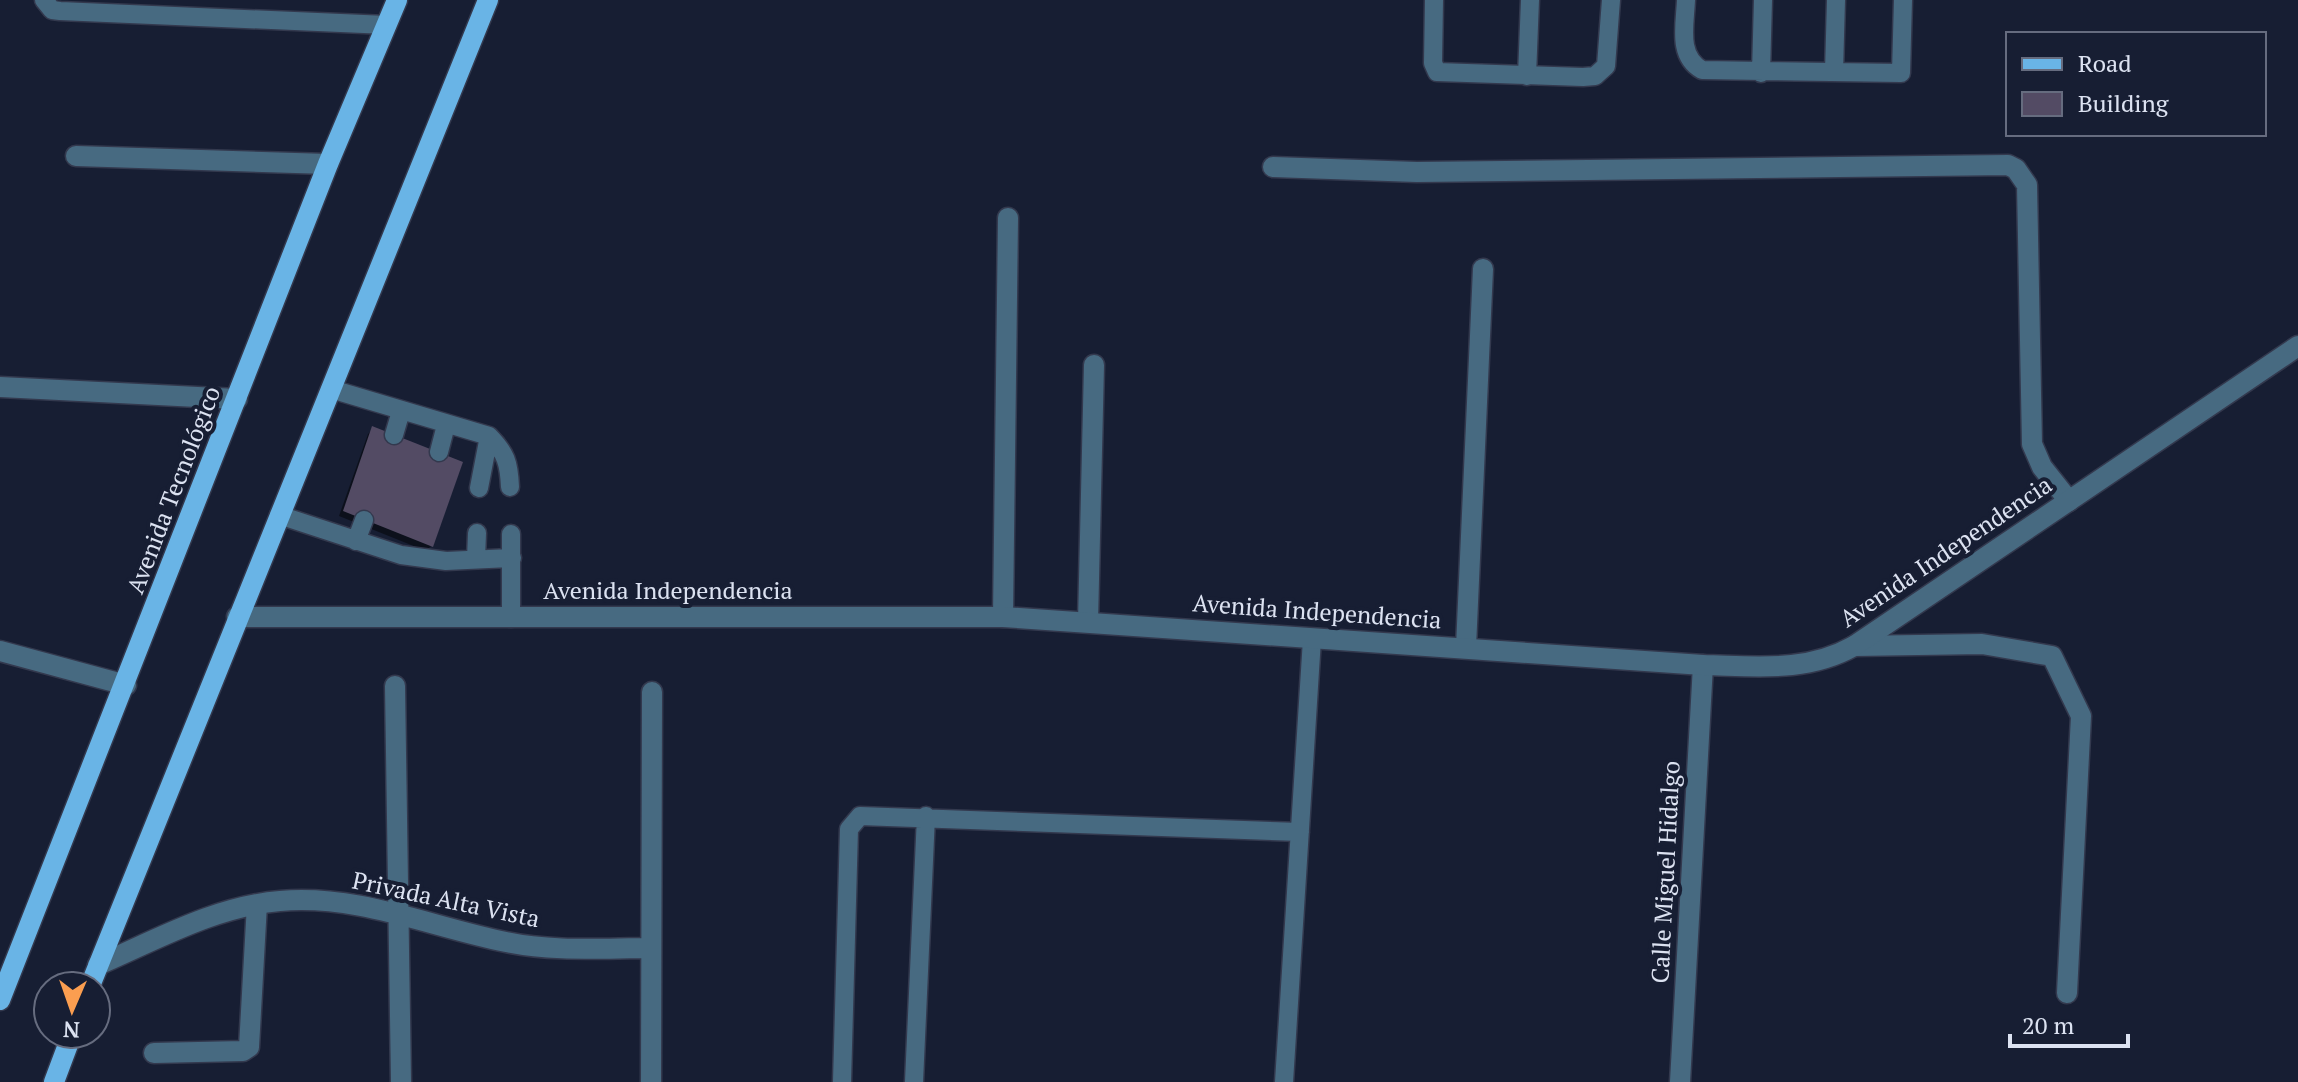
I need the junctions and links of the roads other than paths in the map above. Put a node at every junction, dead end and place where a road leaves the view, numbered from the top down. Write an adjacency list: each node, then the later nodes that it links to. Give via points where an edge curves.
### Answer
1 (44, 0): 11 (lane, via 60,11)
2 (397, 0): 12 (main road, Avenida Tecnológico)
3 (488, 0): 24 (main road)
4 (1434, 0): 15 (lane, via 1437,72)
5 (1530, 0): 15 (lane)
6 (1611, 0): 15 (lane, via 1608,56 1602,71 1583,77)
7 (1686, 0): 14 (lane, via 1684,42 1694,65 1714,72)
8 (1763, 0): 14 (lane)
9 (1836, 0): 13 (lane)
10 (1903, 0): 13 (lane, via 1901,73)
11 (132, 7): 12 (lane)
12 (387, 25): 17 (main road, Avenida Tecnológico)
13 (1834, 72): 14 (lane)
14 (1761, 73)
15 (1527, 76)
16 (76, 156): 17 (street)
17 (328, 164): 25 (main road, Avenida Tecnológico)
18 (1273, 167): 33 (street, via 1417,172 2008,165 2027,185 2032,444 2042,467)
19 (1008, 218): 44 (street)
20 (1483, 269): 49 (street)
21 (2298, 346): 33 (street, Avenida Independencia)
22 (1094, 365): 46 (street)
23 (0, 387): 25 (street)
24 (331, 389): 26 (lane); 34 (main road)
25 (237, 399): 52 (main road, Avenida Tecnológico)
26 (401, 411): 27 (lane); 28 (lane)
27 (446, 425): 29 (lane); 30 (lane)
28 (394, 435)
29 (489, 436): 31 (lane, via 508,458); 32 (lane)
30 (439, 452)
31 (510, 487)
32 (479, 488)
33 (2069, 501): 48 (street, Avenida Independencia)
34 (279, 515): 39 (lane); 43 (main road)
35 (364, 520): 39 (lane)
36 (477, 533): 42 (lane)
37 (511, 534): 41 (lane)
38 (408, 537): 40 (lane)
39 (356, 541): 40 (lane)
40 (401, 555): 42 (lane)
41 (512, 558): 42 (lane); 45 (lane)
42 (476, 559)
43 (237, 617): 45 (street, Avenida Independencia); 60 (main road)
44 (1003, 617): 45 (street, Avenida Independencia); 46 (street, Avenida Independencia)
45 (511, 618)
46 (1088, 622): 47 (street, Avenida Independencia)
47 (1312, 639): 49 (street, Avenida Independencia); 56 (lane)
48 (1854, 646): 51 (street, Avenida Independencia, via 1809,665); 62 (street, via 1982,644 2052,656 2081,716)
49 (1466, 647): 51 (street, Avenida Independencia)
50 (0, 651): 52 (street)
51 (1703, 665): 72 (street, Calle Miguel Hidalgo)
52 (126, 685): 63 (main road, Avenida Tecnológico)
53 (395, 686): 58 (street)
54 (652, 692): 59 (street)
55 (926, 816): 56 (lane); 69 (lane, via 866,814 849,829); 70 (lane)
56 (1300, 832): 71 (lane)
57 (257, 904): 58 (street, Privada Alta Vista, via 341,903); 60 (street, Privada Alta Vista, via 203,920); 65 (street, via 249,1047)
58 (401, 914): 59 (street, Privada Alta Vista, via 528,945); 67 (street)
59 (651, 948): 68 (street)
60 (98, 965): 61 (main road)
61 (96, 970)
62 (2067, 993)
63 (0, 1000)
64 (66, 1050): 66 (main road)
65 (154, 1053)
66 (54, 1082)
67 (401, 1082)
68 (651, 1082)
69 (842, 1082)
70 (914, 1082)
71 (1284, 1082)
72 (1680, 1082)

